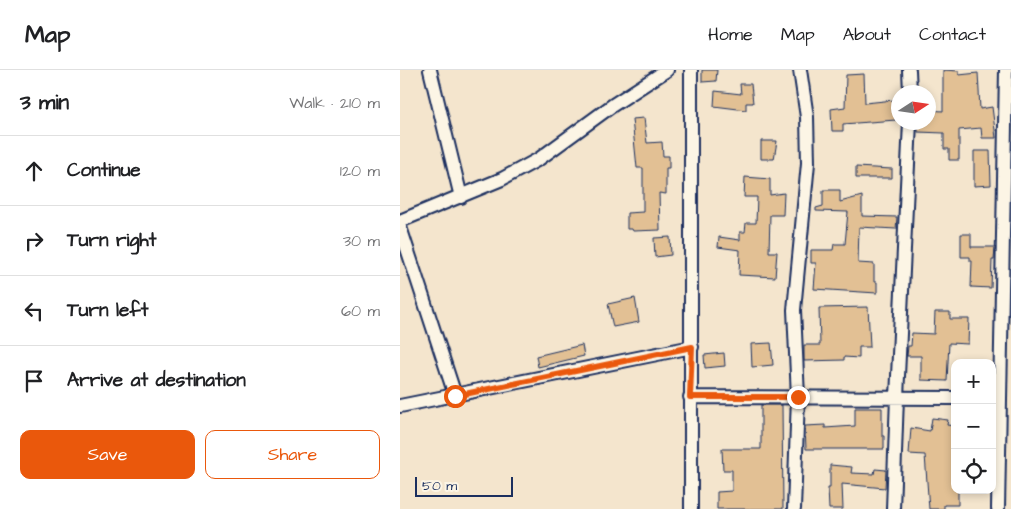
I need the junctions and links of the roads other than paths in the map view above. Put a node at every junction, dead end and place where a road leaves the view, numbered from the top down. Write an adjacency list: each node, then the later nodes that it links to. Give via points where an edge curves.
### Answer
1 (430, 70): 9 (street)
2 (667, 70): 9 (street, via 539,158 502,180)
3 (691, 70): 12 (street)
4 (800, 70): 15 (street, via 807,117 808,163 794,310)
5 (909, 70): 7 (street)
6 (1006, 70): 18 (street)
7 (910, 85)
8 (910, 130): 16 (street)
9 (461, 197): 10 (street)
10 (400, 221)
11 (400, 227): 13 (street)
12 (692, 347): 13 (street); 14 (street)
13 (455, 396): 19 (street)
14 (690, 397): 15 (street); 20 (street)
15 (798, 397): 16 (street); 21 (street)
16 (897, 397): 17 (street); 22 (street)
17 (951, 398)
18 (1001, 399): 23 (street)
19 (400, 406)
20 (691, 509)
21 (794, 509)
22 (893, 509)
23 (998, 509)

